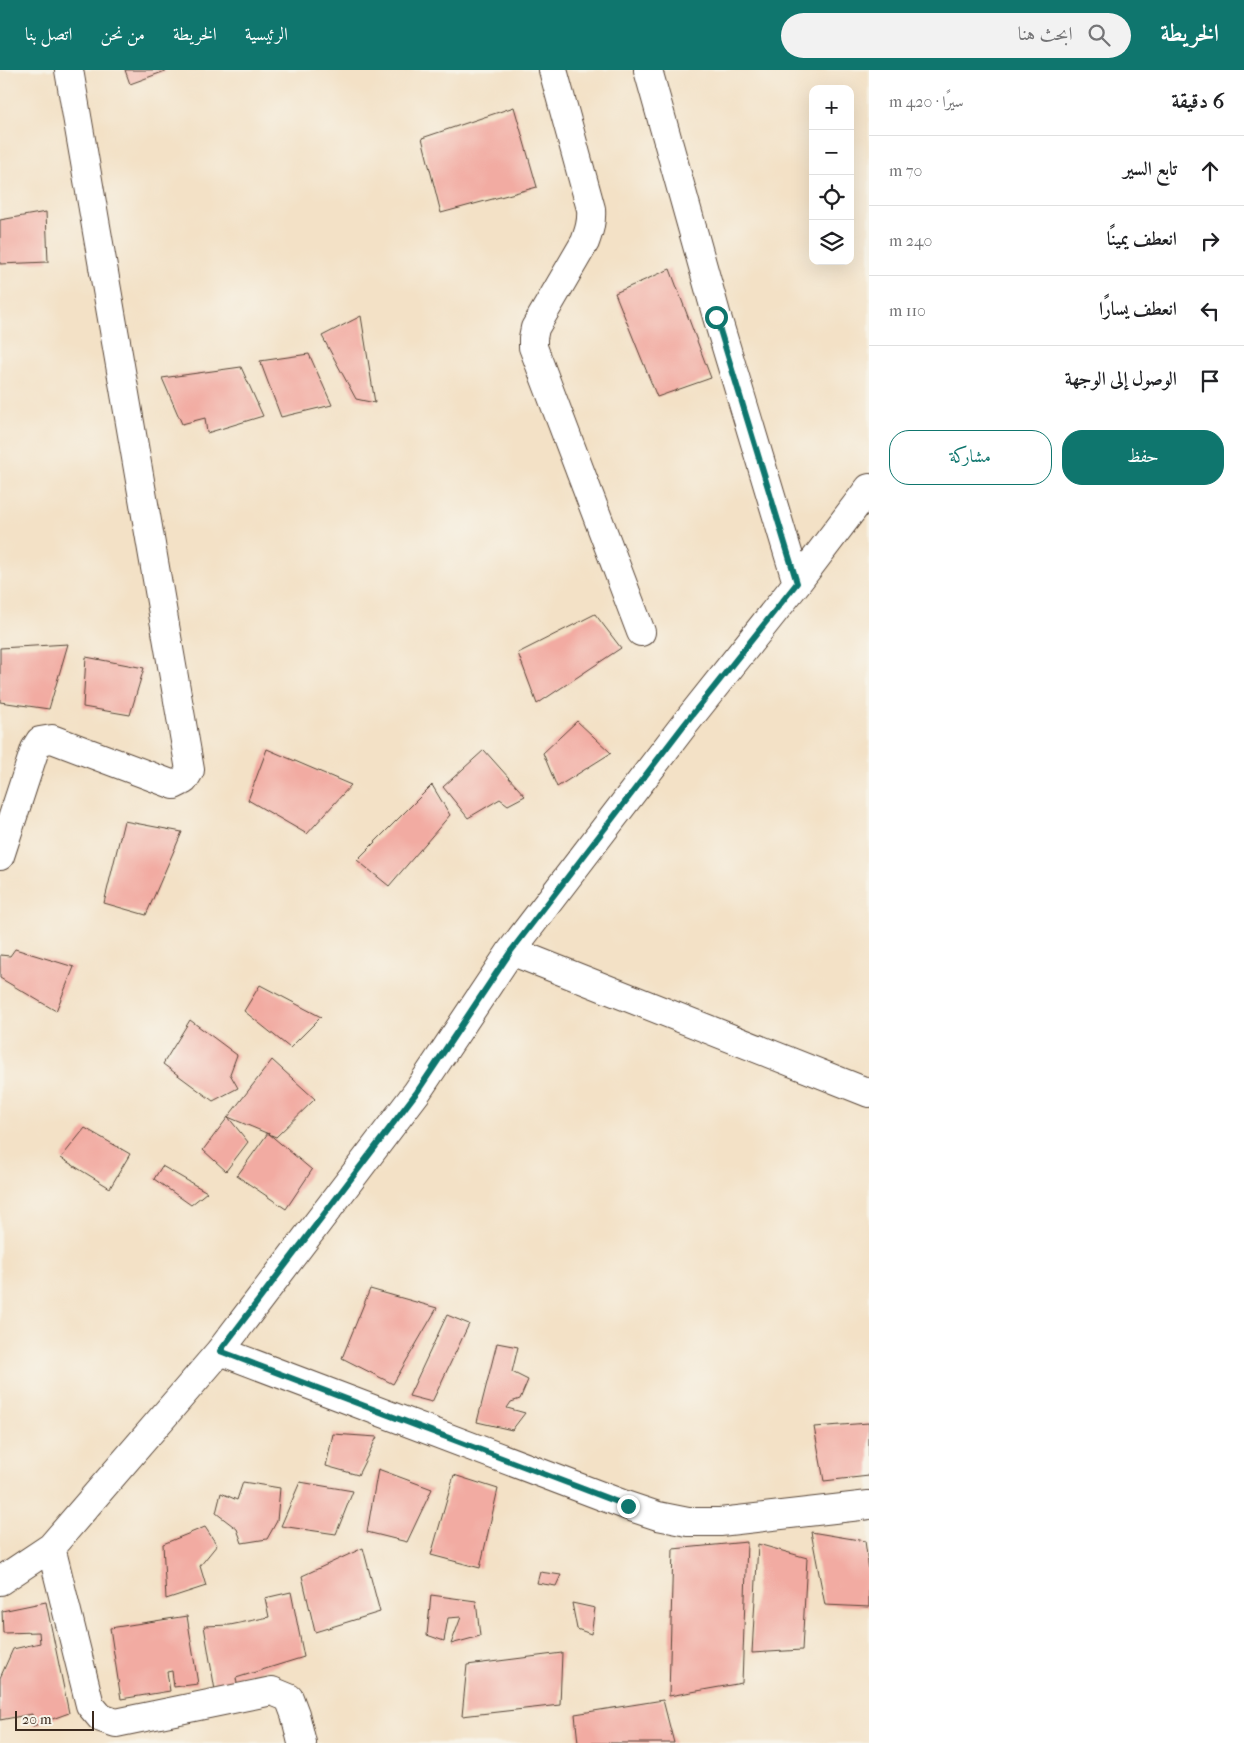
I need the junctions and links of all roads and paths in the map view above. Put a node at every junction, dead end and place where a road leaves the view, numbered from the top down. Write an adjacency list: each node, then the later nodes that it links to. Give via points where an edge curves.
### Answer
1 (69, 70): 7 (street, via 190,770 184,780 174,785 52,739 40,741 34,749)
2 (553, 70): 6 (street, via 591,218 585,242 535,328 533,347)
3 (648, 70): 5 (street, via 716,317)
4 (869, 488): 5 (street)
5 (797, 583): 8 (street)
6 (641, 632)
7 (0, 856)
8 (511, 951): 9 (street); 10 (street, via 417,1092)
9 (869, 1094)
10 (220, 1351): 11 (street, via 658,1516 688,1522 720,1522); 12 (street)
11 (869, 1505)
12 (51, 1547): 13 (street); 14 (street, via 90,1704 101,1718 116,1723 272,1691 289,1698)
13 (0, 1581)
14 (302, 1743)

